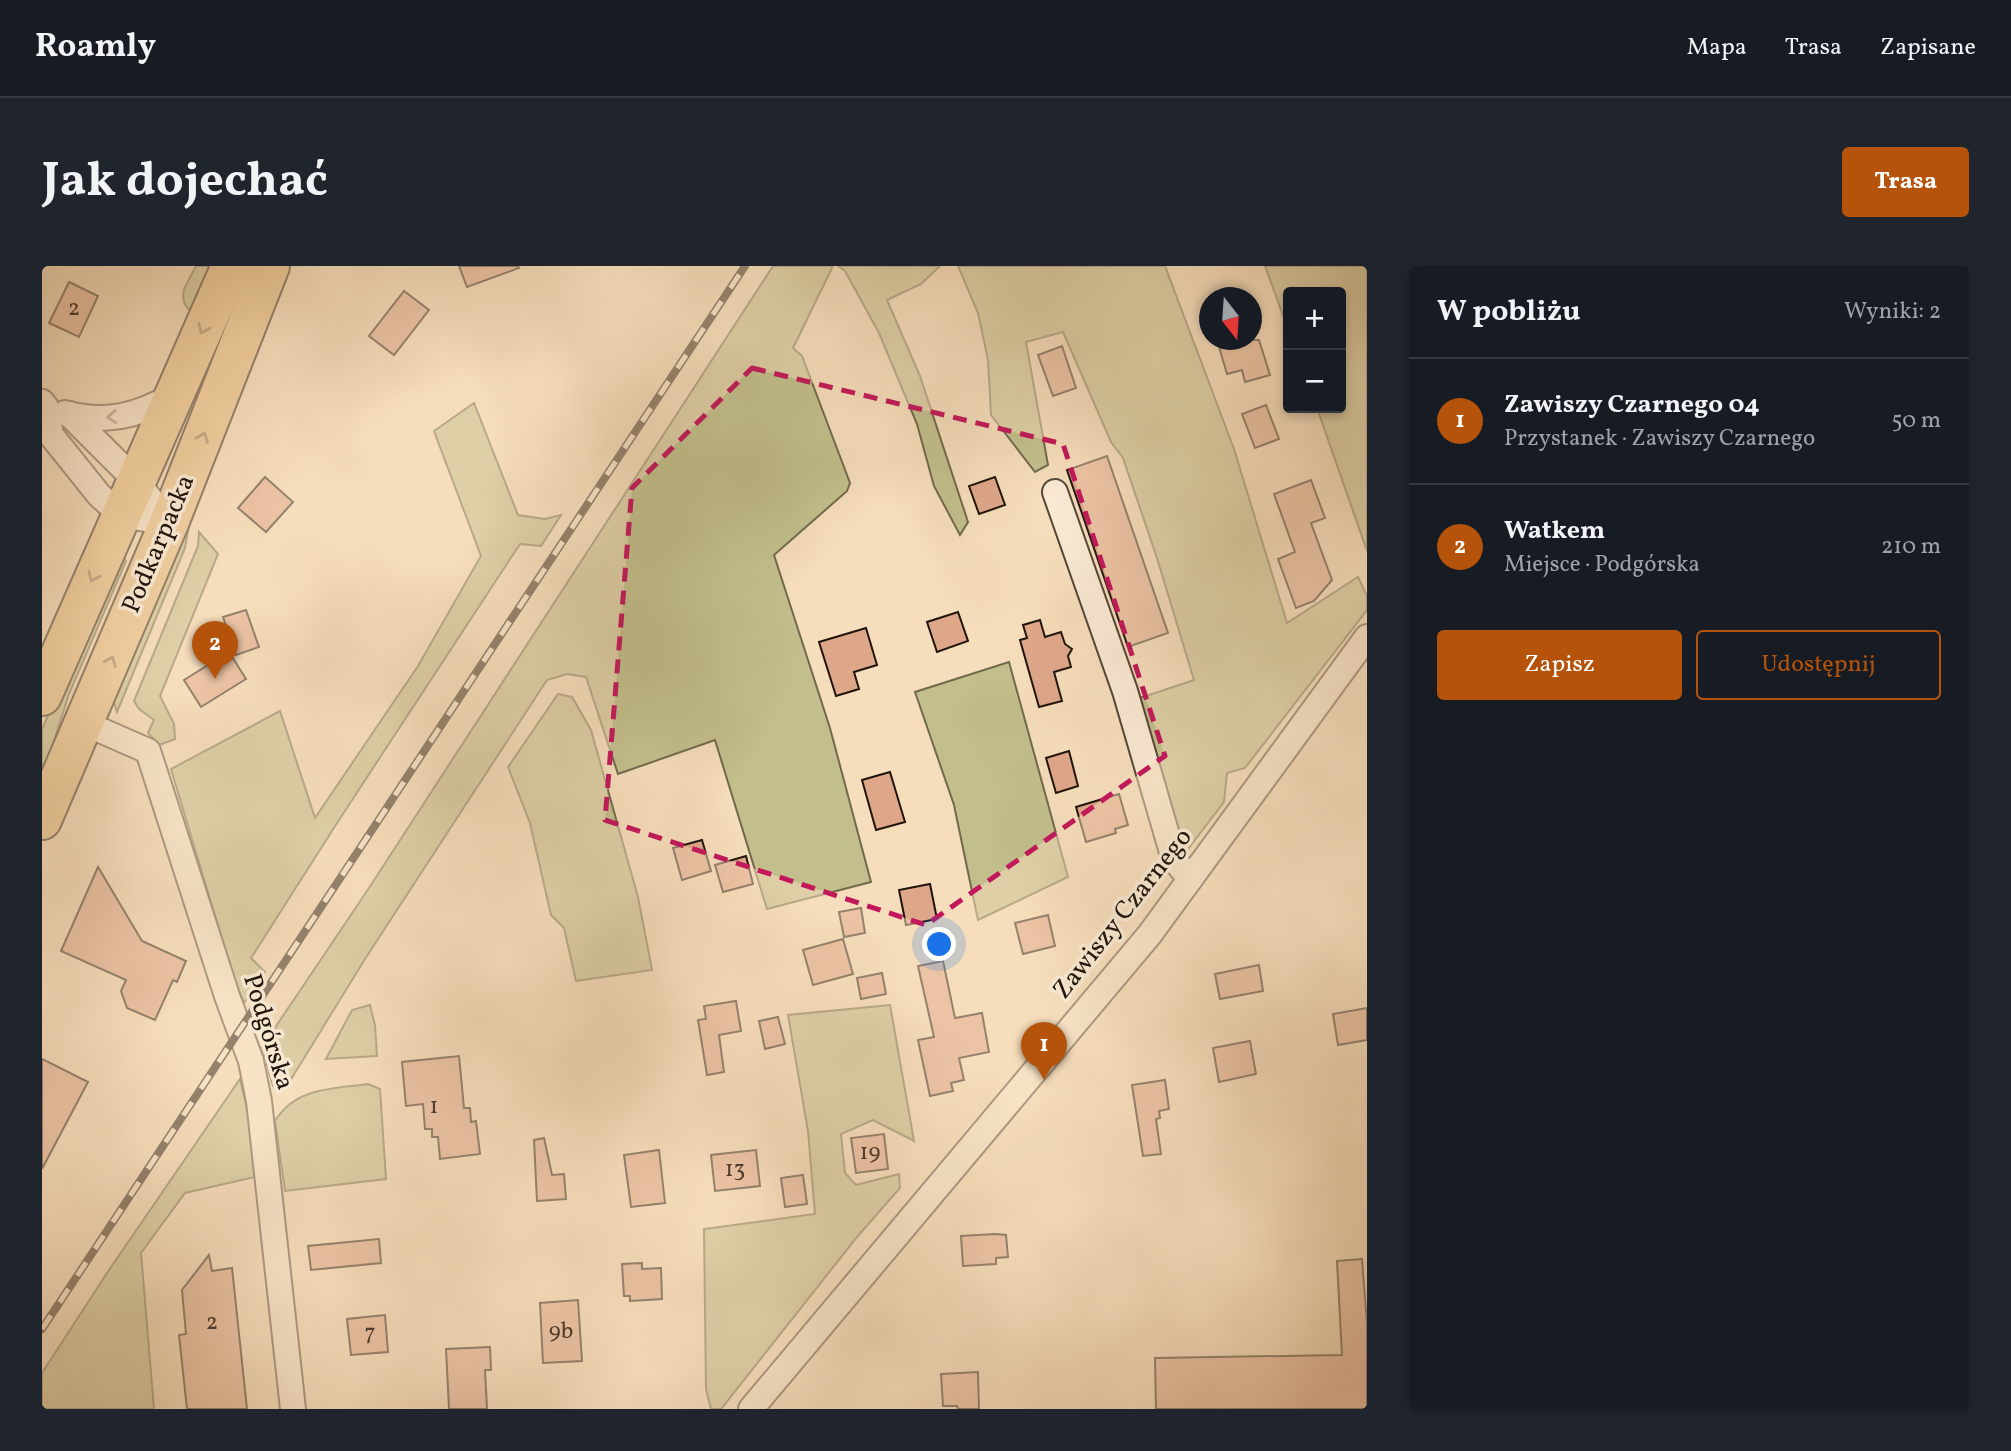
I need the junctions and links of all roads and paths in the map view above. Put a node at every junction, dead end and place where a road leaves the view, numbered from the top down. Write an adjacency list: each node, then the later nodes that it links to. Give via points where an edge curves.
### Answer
1 (231, 266): 3 (main road, Podkarpacka, one-way to 3)
2 (270, 266): 7 (main road, Podkarpacka, one-way to 2)
3 (174, 394): 4 (street, one-way to 4, via 132,415 87,418); 6 (main road, Podkarpacka)
4 (52, 408): 6 (street); 6 (street, via 51,435 99,495)
5 (1055, 492): 12 (street, via 1125,691 1174,859)
6 (129, 498): 7 (street); 7 (street); 9 (main road, Podkarpacka, one-way to 9)
7 (169, 523): 10 (main road, Podkarpacka, one-way to 7)
8 (1367, 638): 12 (street, Zawiszy Czarnego)
9 (42, 695)
10 (84, 723): 11 (main road, Podkarpacka); 13 (street, Podgórska, via 148,751 251,1061)
11 (42, 820)
12 (1190, 879): 14 (street, Zawiszy Czarnego, via 1150,934)
13 (293, 1409)
14 (751, 1409)

